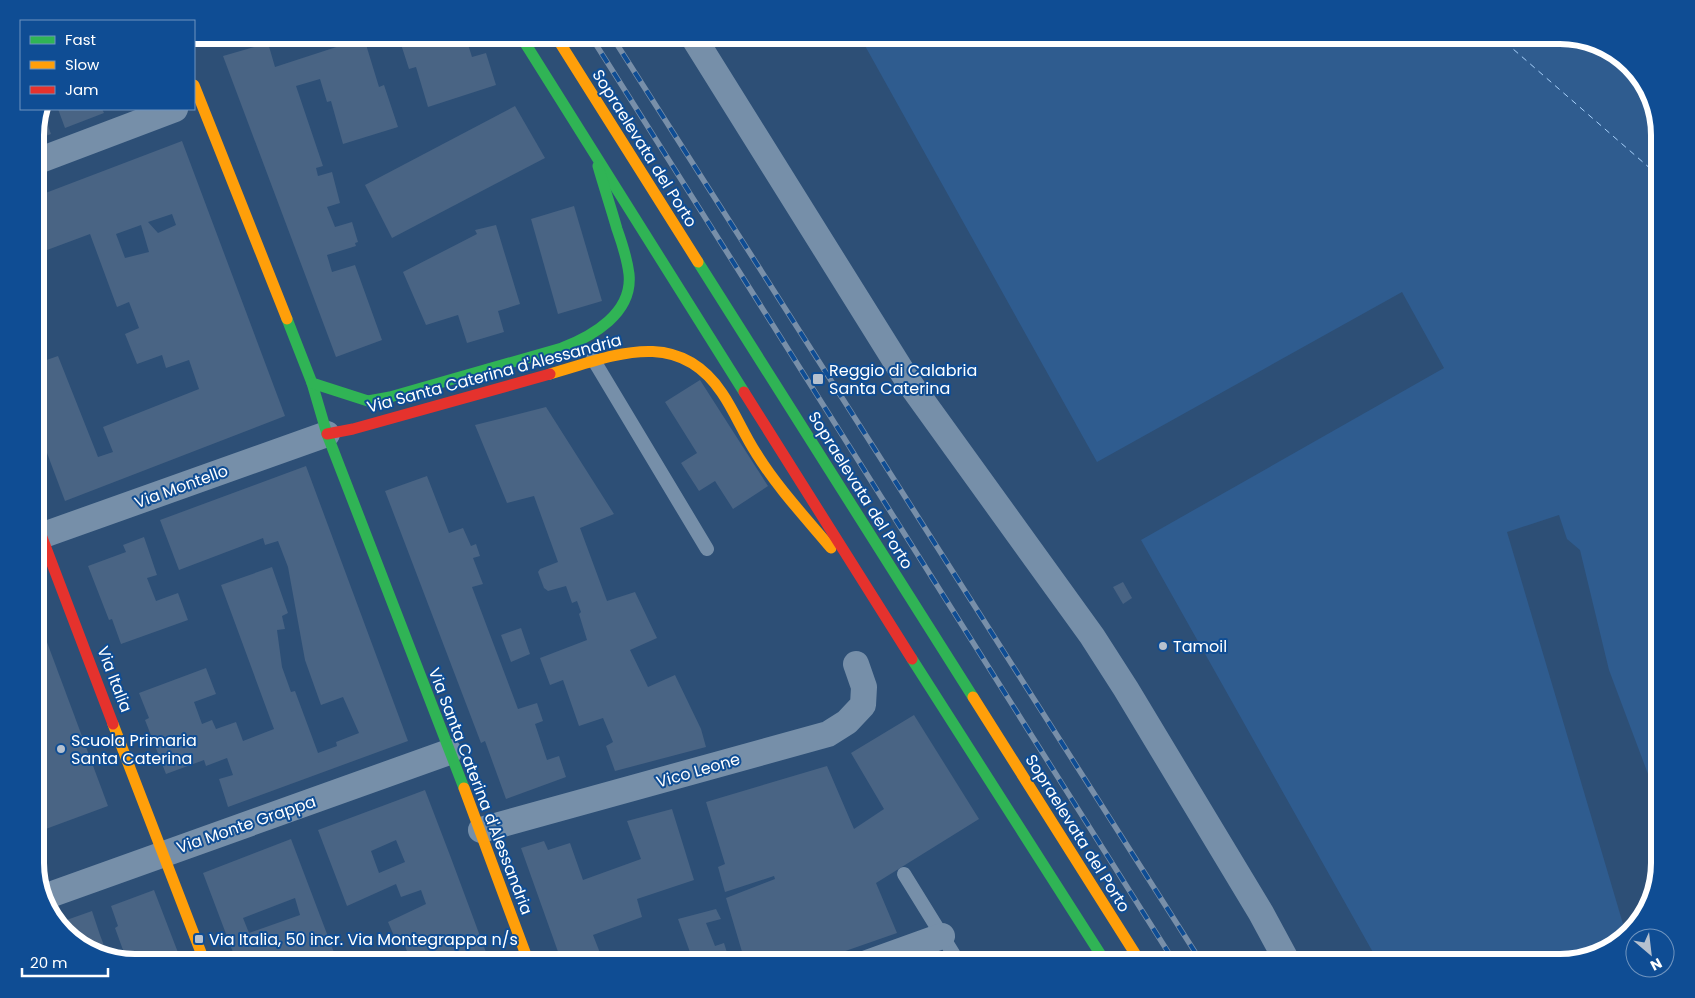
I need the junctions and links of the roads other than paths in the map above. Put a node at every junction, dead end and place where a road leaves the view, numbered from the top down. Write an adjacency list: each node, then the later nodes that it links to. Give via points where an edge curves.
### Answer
1 (526, 44): 6 (street)
2 (561, 44): 28 (street, Sopraelevata del Porto)
3 (698, 44): 29 (street, via 908,382 1102,651)
4 (196, 95): 10 (street, Via Santa Caterina d'Alessandria)
5 (172, 110): 7 (street)
6 (595, 156): 8 (street, Via Santa Caterina d'Alessandria, via 624,250 629,284 623,304 614,317); 15 (street)
7 (44, 159)
8 (582, 340): 9 (lane); 10 (street, Via Santa Caterina d'Alessandria, via 368,401)
9 (594, 361): 11 (street, Via Santa Caterina d'Alessandria); 14 (lane); 15 (street, Via Santa Caterina d'Alessandria, via 628,352 656,351 687,358 701,368 716,384 762,463)
10 (312, 383): 11 (street, Via Santa Caterina d'Alessandria)
11 (327, 434): 12 (street, Via Montello); 17 (street, Via Santa Caterina d'Alessandria)
12 (44, 528)
13 (44, 548): 19 (street, Via Italia)
14 (707, 549)
15 (877, 604): 27 (street)
16 (856, 664): 18 (street, Vico Leone, via 864,687 863,705 847,722 828,734)
17 (449, 752): 18 (street, Via Santa Caterina d'Alessandria); 19 (street, Via Monte Grappa)
18 (481, 830): 24 (street, Via Santa Caterina d'Alessandria)
19 (165, 853): 21 (street, Via Monte Grappa); 23 (street, Via Italia)
20 (904, 874): 22 (lane)
21 (50, 895)
22 (942, 936): 25 (street); 26 (lane)
23 (202, 954)
24 (526, 954)
25 (892, 954)
26 (953, 954)
27 (1100, 954)
28 (1135, 954)
29 (1283, 954)

